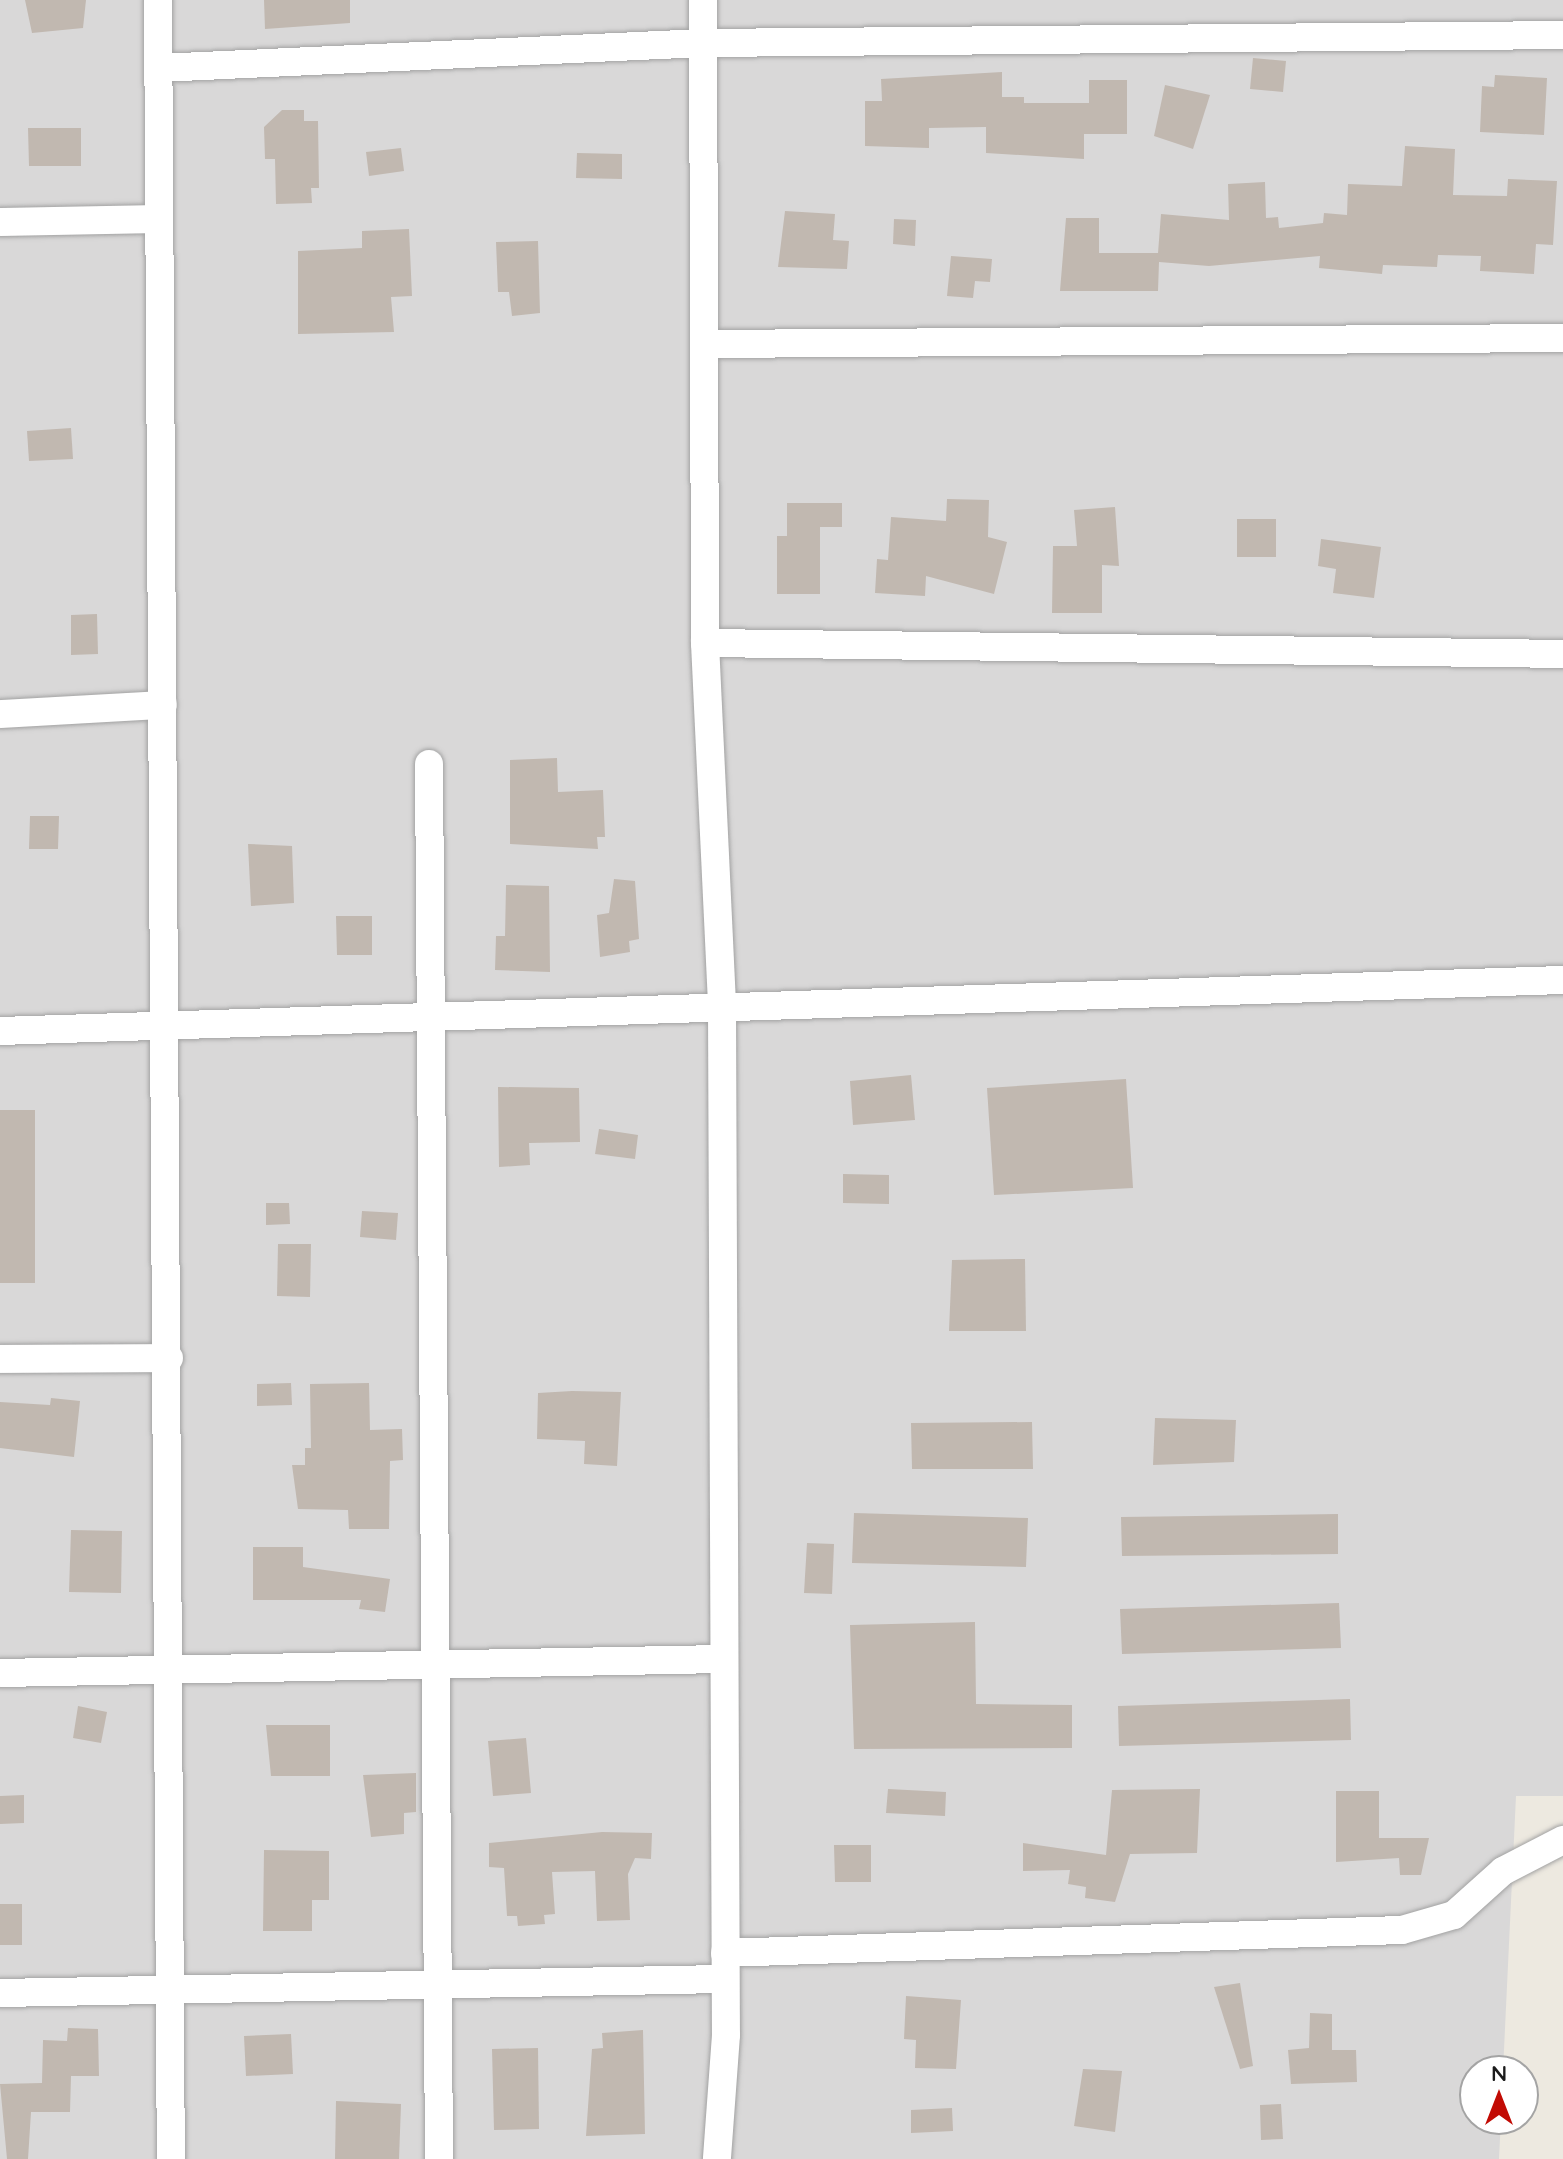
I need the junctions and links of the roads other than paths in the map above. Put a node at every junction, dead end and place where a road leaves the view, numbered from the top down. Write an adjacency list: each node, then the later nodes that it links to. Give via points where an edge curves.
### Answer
1 (158, 0): 5 (street)
2 (703, 0): 4 (street)
3 (1563, 35): 4 (street)
4 (703, 43): 5 (street); 9 (street)
5 (159, 68): 6 (street)
6 (158, 219): 7 (street); 12 (street)
7 (0, 222)
8 (1563, 338): 9 (street)
9 (704, 344): 10 (street)
10 (705, 643): 11 (street); 16 (street)
11 (1563, 654)
12 (163, 705): 13 (street); 18 (street)
13 (0, 714)
14 (429, 764): 17 (street)
15 (1563, 980): 16 (street)
16 (722, 1008): 17 (street); 22 (street)
17 (428, 1016): 18 (street); 23 (street)
18 (166, 1022): 19 (street); 20 (street)
19 (0, 1031)
20 (169, 1358): 21 (street); 24 (street)
21 (0, 1359)
22 (720, 1659): 23 (street); 27 (street)
23 (434, 1664): 24 (street); 28 (street)
24 (168, 1670): 25 (street); 29 (street)
25 (0, 1673)
26 (1563, 1840): 27 (street, via 1503,1871 1454,1915 1402,1930)
27 (725, 1966): 28 (street); 33 (street, via 725,2100)
28 (437, 1983): 29 (street); 32 (street)
29 (170, 1989): 30 (street); 31 (street)
30 (0, 1993)
31 (171, 2159)
32 (439, 2159)
33 (717, 2159)

